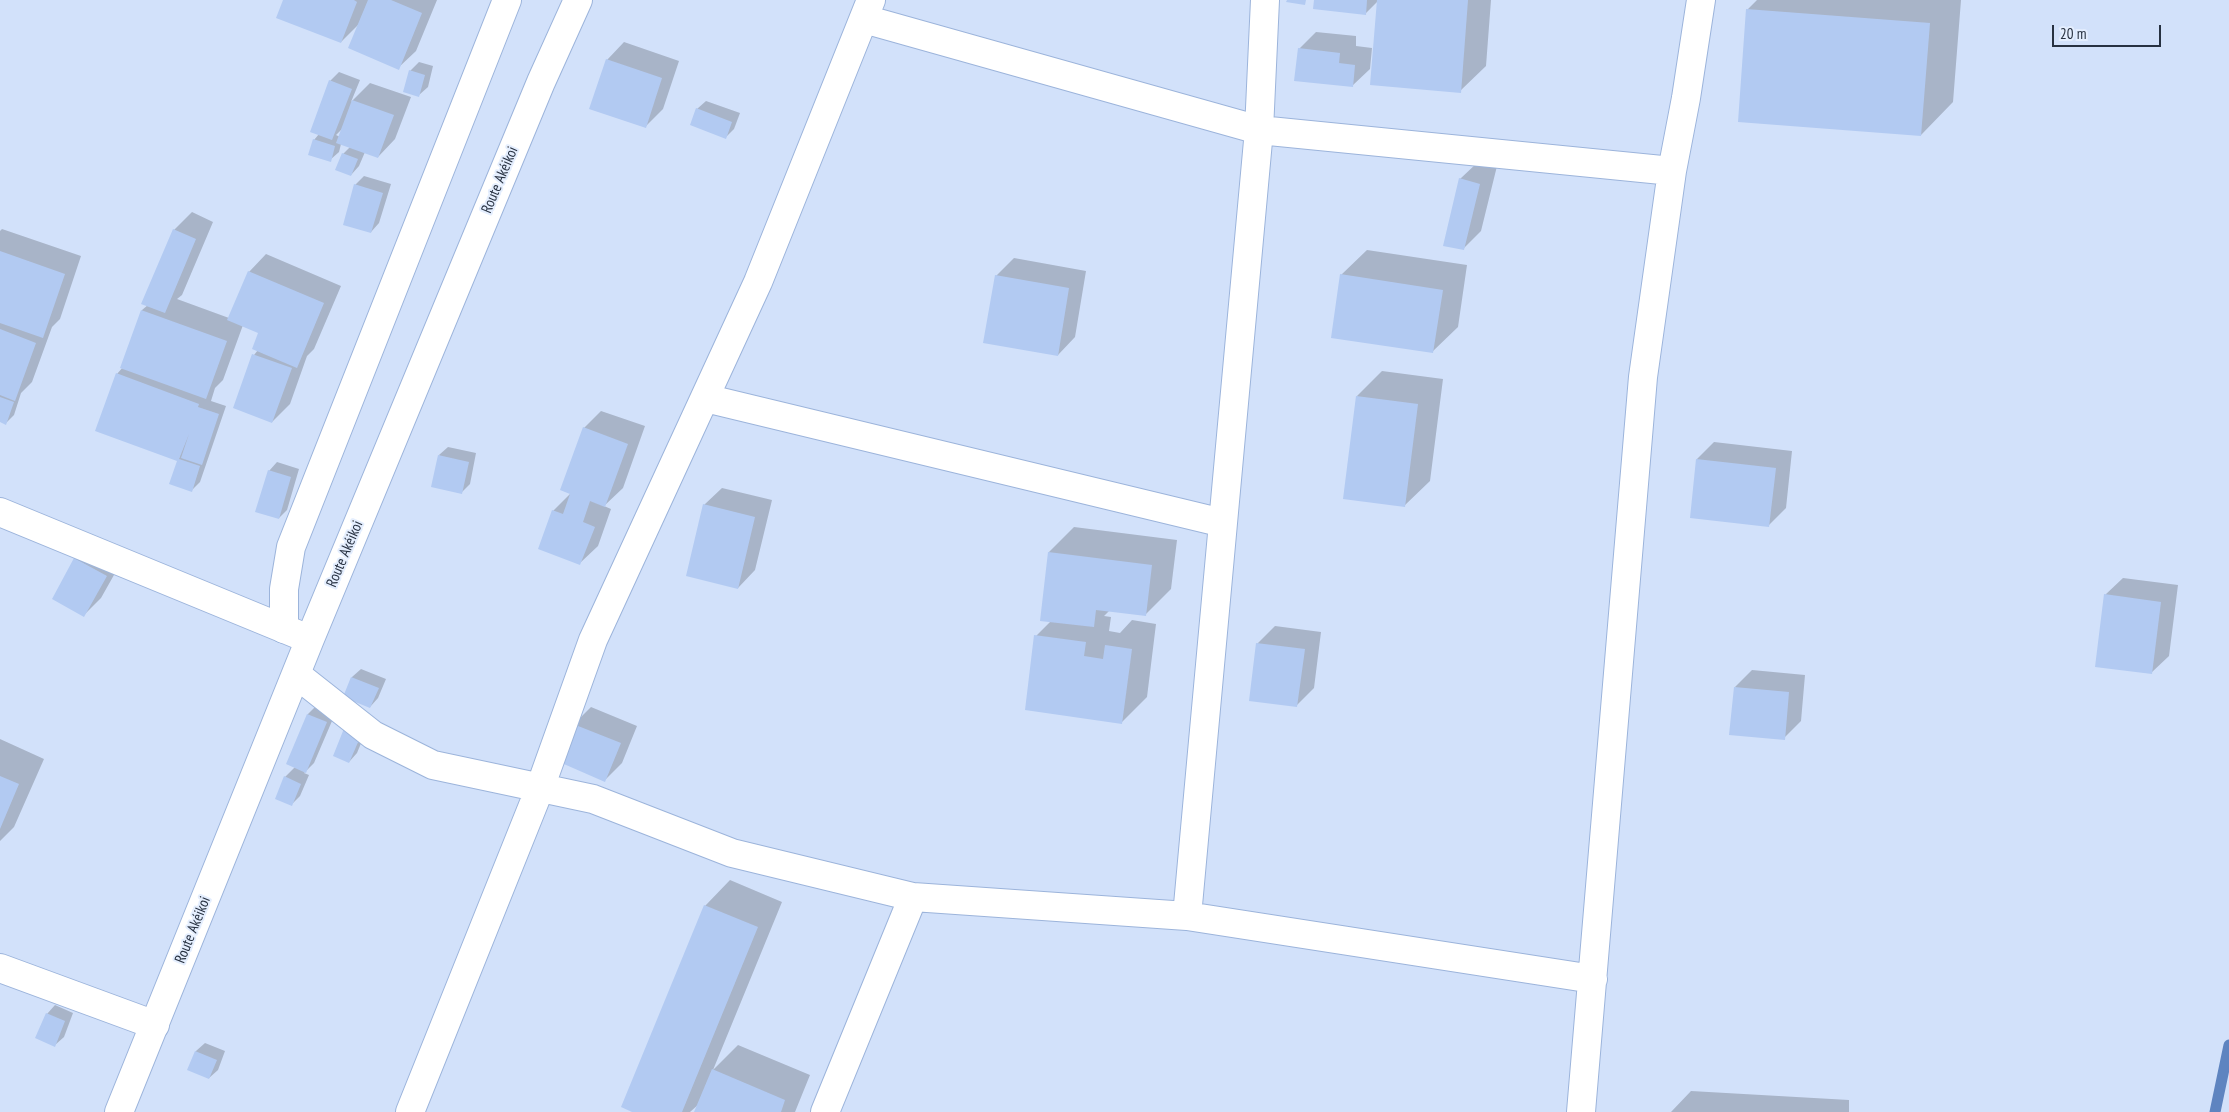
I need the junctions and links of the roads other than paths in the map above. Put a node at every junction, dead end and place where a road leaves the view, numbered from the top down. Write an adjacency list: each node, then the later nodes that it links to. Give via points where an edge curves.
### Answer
1 (508, 0): 11 (street, via 291,547 284,589)
2 (578, 0): 12 (street, Route Akéikoi)
3 (1265, 0): 6 (street)
4 (1700, 0): 7 (street)
5 (867, 10): 6 (street); 8 (street, via 758,282)
6 (1260, 130): 7 (street); 10 (street)
7 (1672, 172): 18 (street, via 1643,376)
8 (705, 398): 10 (street); 14 (street, via 593,640)
9 (0, 512): 11 (street)
10 (1223, 523): 16 (street)
11 (284, 629): 12 (street)
12 (310, 639): 13 (street, Route Akéikoi)
13 (296, 675): 14 (street, via 373,735 433,765); 19 (street, Route Akéikoi)
14 (540, 788): 15 (street, via 593,799 732,853); 21 (street)
15 (913, 897): 16 (street); 22 (street)
16 (1187, 916): 18 (street)
17 (0, 968): 19 (street)
18 (1593, 979): 23 (street)
19 (155, 1025): 20 (street, Route Akéikoi)
20 (119, 1112)
21 (410, 1112)
22 (825, 1112)
23 (1580, 1112)

